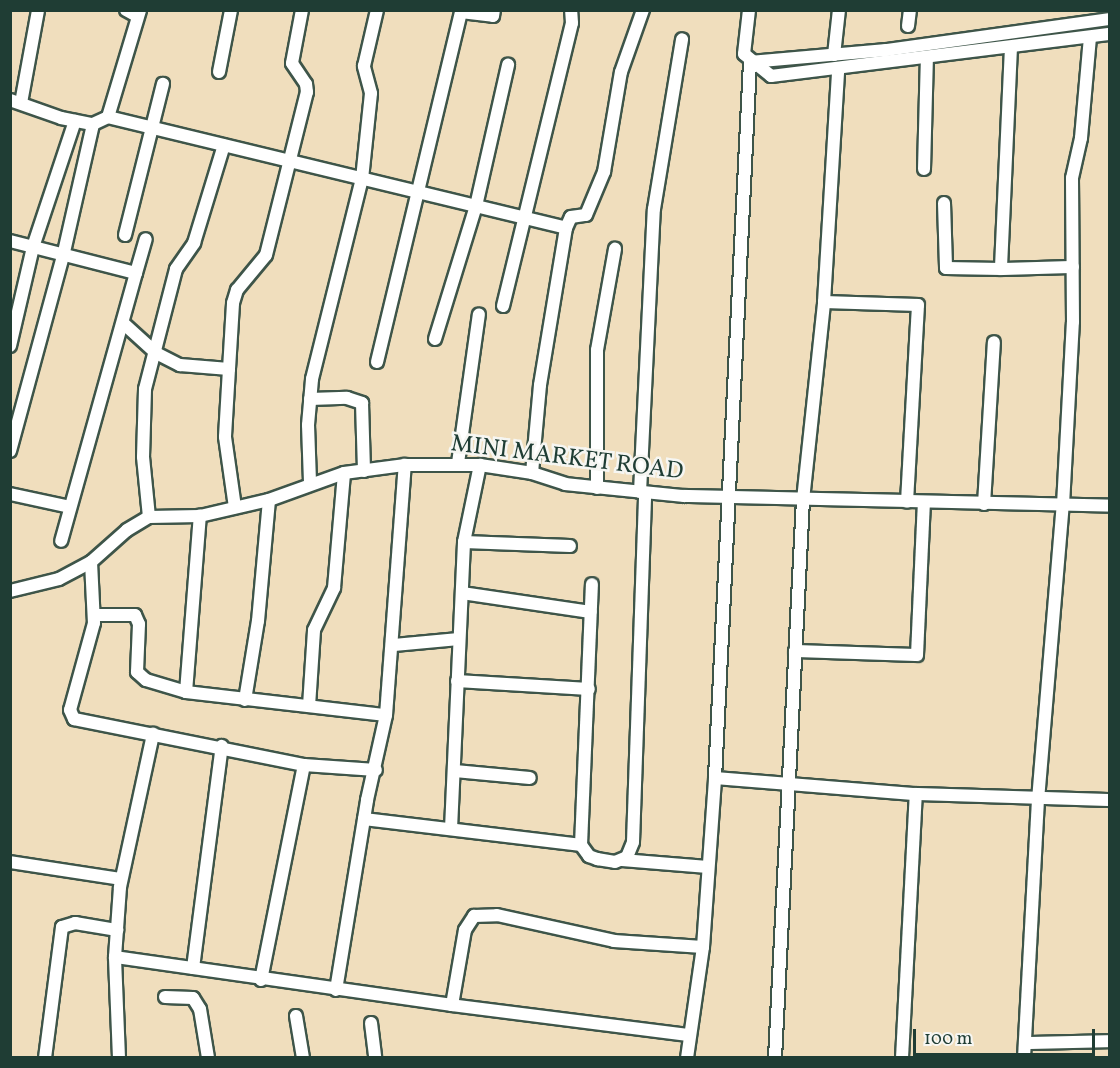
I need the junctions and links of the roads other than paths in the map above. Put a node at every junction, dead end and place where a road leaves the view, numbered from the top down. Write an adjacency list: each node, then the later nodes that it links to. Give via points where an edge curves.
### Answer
1 (38, 10): 26 (street)
2 (231, 10): 24 (street)
3 (302, 10): 32 (street, via 292,63 307,92)
4 (377, 10): 34 (street, via 364,66 371,93)
5 (494, 10): 11 (street, via 493,16)
6 (571, 10): 38 (street, via 572,23)
7 (643, 10): 39 (street, via 621,72 604,172 586,215 571,217)
8 (749, 10): 21 (street, via 744,54)
9 (839, 10): 19 (street)
10 (910, 10): 14 (street)
11 (458, 11): 35 (street)
12 (134, 12): 27 (street)
13 (1110, 19): 19 (street)
14 (908, 26)
15 (1110, 34): 16 (street)
16 (1090, 37): 18 (street); 46 (street, via 1081,138 1072,178)
17 (682, 39): 69 (street, via 654,209)
18 (1011, 47): 20 (street); 47 (street)
19 (834, 55): 21 (street)
20 (927, 58): 23 (street); 33 (street)
21 (750, 62): 23 (street, via 771,76); 71 (street)
22 (508, 65): 37 (street)
23 (838, 70): 49 (street)
24 (219, 72)
25 (163, 84): 30 (street)
26 (16, 101): 28 (street)
27 (108, 117): 29 (street); 30 (street)
28 (75, 121): 29 (street); 43 (street)
29 (93, 124): 45 (street)
30 (151, 128): 31 (street); 40 (street)
31 (224, 146): 32 (street); 56 (street, via 194,243 176,268)
32 (288, 161): 34 (street); 58 (street, via 266,255 237,290 233,303)
33 (924, 169)
34 (362, 179): 35 (street); 59 (street)
35 (420, 193): 37 (street); 57 (street)
36 (944, 203): 47 (street, via 946,268)
37 (476, 206): 38 (street); 53 (street)
38 (522, 218): 39 (street); 50 (street)
39 (566, 228): 66 (street, via 540,385)
40 (125, 235)
41 (146, 239): 48 (street)
42 (10, 241): 43 (street)
43 (33, 247): 45 (street); 55 (street)
44 (615, 249): 68 (street, via 597,350)
45 (64, 252): 48 (street); 60 (street)
46 (1073, 267): 47 (street); 77 (street)
47 (1001, 269)
48 (136, 273): 52 (street)
49 (824, 302): 73 (street); 74 (street, via 918,305)
50 (503, 306)
51 (479, 314): 61 (street)
52 (123, 323): 56 (street); 79 (street)
53 (435, 339)
54 (994, 342): 76 (street)
55 (10, 346)
56 (156, 353): 58 (street, via 180,365); 82 (street, via 145,389 143,424)
57 (377, 362)
58 (229, 369): 80 (street, via 225,437)
59 (310, 399): 64 (street, via 347,398 362,404); 67 (street)
60 (10, 451)
61 (458, 463): 62 (street, MINI MARKET ROAD); 63 (street, MINI MARKET ROAD)
62 (405, 465): 64 (street, MINI MARKET ROAD); 93 (street)
63 (480, 465): 66 (street, MINI MARKET ROAD); 84 (street)
64 (364, 471): 65 (street, MINI MARKET ROAD)
65 (344, 473): 67 (street, MINI MARKET ROAD); 99 (street, via 334,588 314,630)
66 (532, 473): 68 (street, MINI MARKET ROAD, via 565,484)
67 (310, 482): 72 (street, MINI MARKET ROAD)
68 (597, 488): 69 (street, MINI MARKET ROAD)
69 (642, 492): 71 (street, MINI MARKET ROAD); 115 (street, via 633,842)
70 (10, 494): 79 (street)
71 (729, 498): 73 (street, MINI MARKET ROAD); 106 (street)
72 (269, 500): 80 (street, MINI MARKET ROAD); 98 (street, via 258,621)
73 (803, 500): 74 (street, MINI MARKET ROAD); 94 (street)
74 (907, 502): 75 (street, MINI MARKET ROAD)
75 (924, 503): 76 (street, MINI MARKET ROAD); 94 (street, via 917,656)
76 (984, 504): 77 (street, MINI MARKET ROAD)
77 (1063, 505): 78 (street, MINI MARKET ROAD); 110 (street)
78 (1110, 506)
79 (70, 507): 83 (street)
80 (235, 507): 81 (street, MINI MARKET ROAD)
81 (200, 516): 82 (street, MINI MARKET ROAD); 97 (street)
82 (149, 518): 86 (street)
83 (61, 541)
84 (464, 542): 85 (street); 89 (street)
85 (570, 546)
86 (91, 562): 88 (street, via 59,579); 91 (street)
87 (592, 584): 90 (street)
88 (10, 591)
89 (462, 593): 90 (street); 92 (street)
90 (591, 612): 96 (street)
91 (94, 615): 97 (street, via 135,615 140,624 136,672 146,680); 101 (street, via 71,716 79,721)
92 (459, 639): 93 (street); 95 (street)
93 (394, 645): 100 (street)
94 (795, 651): 108 (street)
95 (457, 681): 96 (street); 105 (street)
96 (589, 689): 114 (street)
97 (186, 692): 98 (street)
98 (245, 700): 99 (street)
99 (309, 706): 100 (street)
100 (386, 715): 104 (street)
101 (153, 734): 102 (street); 118 (street)
102 (222, 746): 103 (street); 122 (street)
103 (304, 765): 104 (street); 123 (street)
104 (376, 770): 112 (street)
105 (455, 771): 107 (street); 113 (street)
106 (715, 777): 108 (street); 117 (street)
107 (530, 778)
108 (789, 785): 109 (street); 138 (street)
109 (916, 794): 110 (street); 139 (street)
110 (1038, 800): 111 (street); 131 (street)
111 (1110, 800)
112 (364, 819): 113 (street); 124 (street)
113 (451, 829): 114 (street)
114 (581, 845): 115 (street, via 589,856)
115 (622, 860): 117 (street)
116 (10, 862): 118 (street)
117 (708, 867): 120 (street)
118 (120, 879): 119 (street)
119 (117, 930): 121 (street); 132 (street, via 75,923 62,927)
120 (702, 947): 126 (street, via 614,941 497,915 474,916 465,930); 129 (street)
121 (115, 957): 122 (street); 133 (street)
122 (193, 968): 123 (street)
123 (261, 980): 124 (street)
124 (336, 990): 126 (street)
125 (165, 997): 134 (street, via 193,998 204,1024)
126 (452, 1005): 129 (street)
127 (296, 1016): 135 (street)
128 (371, 1023): 136 (street)
129 (688, 1035): 137 (street)
130 (1110, 1041): 131 (street)
131 (1025, 1043): 140 (street)
132 (45, 1058)
133 (119, 1058)
134 (208, 1058)
135 (303, 1058)
136 (375, 1058)
137 (687, 1058)
138 (775, 1058)
139 (902, 1058)
140 (1024, 1058)

